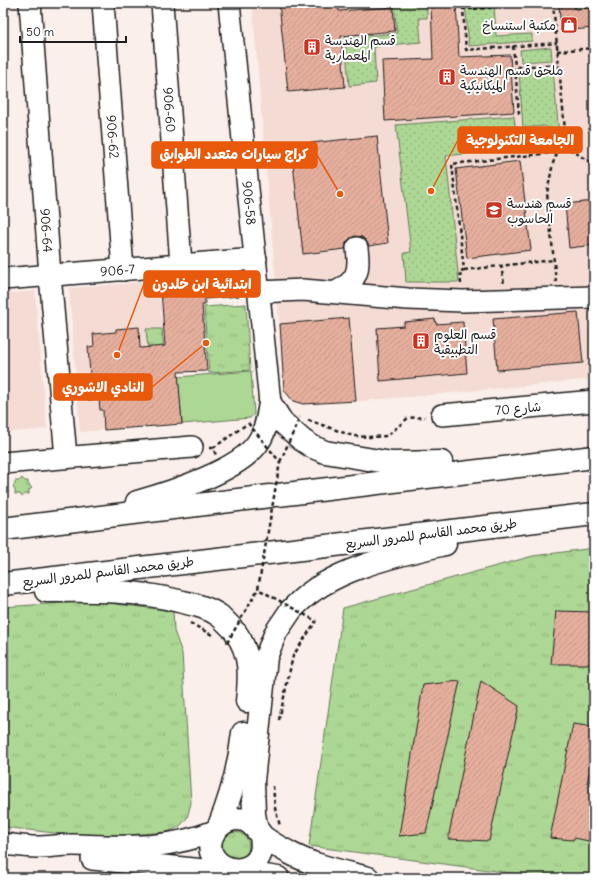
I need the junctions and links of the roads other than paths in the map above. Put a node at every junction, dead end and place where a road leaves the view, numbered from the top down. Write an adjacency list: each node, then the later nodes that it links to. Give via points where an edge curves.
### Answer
1 (30, 3): 9 (street, 906-64)
2 (103, 3): 8 (street, 906-62)
3 (162, 3): 7 (street, 906-60)
4 (229, 3): 6 (street, 906-58)
5 (357, 248): 12 (street, via 359,261 355,277 347,286)
6 (256, 259): 7 (street, 906-7); 11 (street, 906-58)
7 (181, 264): 8 (street, 906-7)
8 (123, 270): 9 (street, 906-7)
9 (50, 275): 10 (street, 906-7); 19 (street, 906-64)
10 (3, 279)
11 (258, 292): 12 (street); 15 (street, 906-58)
12 (336, 292): 13 (street, via 463,301)
13 (594, 297)
14 (594, 401): 16 (street, شارع 70)
15 (270, 403): 21 (main road, via 282,422 302,440 325,452 392,463); 24 (main road, via 259,441 247,455 223,470 161,495)
16 (442, 415)
17 (192, 447): 19 (street)
18 (594, 457): 21 (main road)
19 (66, 458): 20 (street)
20 (3, 463)
21 (543, 463): 24 (main road)
22 (594, 514): 23 (main road, طريق محمد القاسم للمرور السريع)
23 (547, 520): 26 (main road, طريق محمد القاسم للمرور السريع); 29 (main road, via 383,560 322,584 293,608 276,632 266,657 253,781 254,809)
24 (50, 523): 25 (main road)
25 (3, 529)
26 (3, 584)
27 (3, 593): 28 (main road, via 92,590 142,593 205,608 219,616 228,636 246,653 250,679 240,761 231,794)
28 (217, 828): 29 (main road, via 226,821 243,820); 31 (street, via 184,841 151,846); 32 (main road, via 210,849 220,866)
29 (259, 832): 32 (main road, via 263,843 262,854 248,869); 34 (main road, via 274,844 304,860)
30 (3, 844): 31 (street)
31 (37, 847): 32 (street, via 88,859)
32 (233, 871): 33 (main road)
33 (278, 878)
34 (368, 878)

